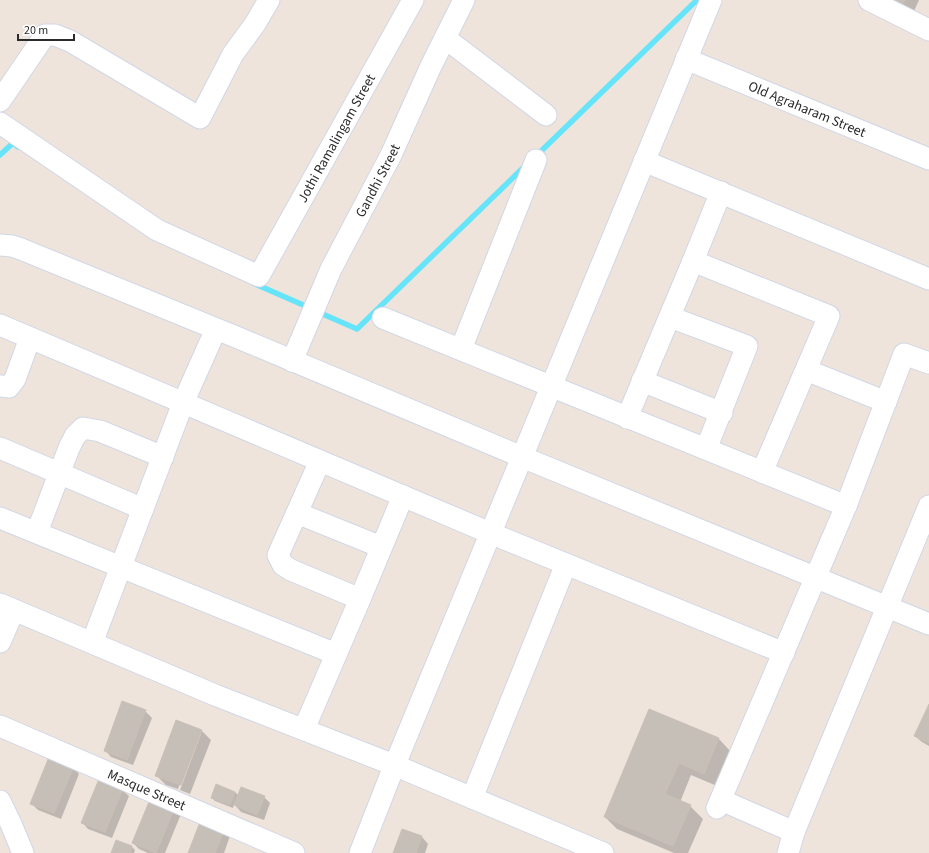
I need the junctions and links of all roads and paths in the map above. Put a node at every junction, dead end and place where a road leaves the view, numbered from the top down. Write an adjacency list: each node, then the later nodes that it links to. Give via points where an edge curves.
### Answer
1 (269, 0): 9 (street, via 233,54 200,118 70,40 55,35 45,35)
2 (413, 0): 11 (street, Jothi Ramalingam Street, via 259,276 157,230)
3 (464, 0): 7 (street, Gandhi Street)
4 (710, 0): 8 (street)
5 (869, 0): 6 (street)
6 (929, 30)
7 (445, 38): 10 (street); 25 (street, Gandhi Street, via 392,155 331,269)
8 (686, 58): 12 (street, Old Agraharam Street); 14 (street)
9 (0, 101)
10 (546, 115)
11 (0, 122)
12 (929, 159)
13 (536, 160): 24 (street)
14 (644, 161): 15 (street); 30 (street)
15 (721, 192): 17 (street); 18 (street)
16 (0, 245): 22 (street, via 21,249)
17 (693, 261): 19 (street); 27 (street, via 829,316)
18 (929, 279)
19 (670, 317): 28 (street); 33 (street, via 747,346)
20 (383, 318): 24 (street)
21 (0, 325): 23 (street)
22 (216, 329): 25 (street); 32 (street)
23 (30, 338): 29 (street, via 9,387); 32 (street)
24 (461, 349): 30 (street)
25 (292, 361): 38 (street)
26 (929, 363): 31 (street, via 904,354)
27 (806, 370): 31 (street); 40 (street)
28 (642, 381): 33 (street); 34 (street)
29 (0, 386)
30 (551, 387): 34 (street); 38 (street)
31 (886, 402): 43 (street)
32 (183, 403): 37 (street); 39 (street)
33 (722, 413): 36 (street)
34 (627, 418): 36 (street)
35 (0, 448): 41 (street)
36 (706, 449): 40 (street)
37 (163, 457): 41 (street, via 100,431 83,428 75,436); 45 (street)
38 (522, 457): 49 (street); 53 (street)
39 (320, 461): 42 (street); 46 (street)
40 (762, 472): 43 (street)
41 (60, 473): 45 (street); 48 (street)
42 (402, 496): 49 (street); 50 (street)
43 (846, 506): 53 (street)
44 (929, 506): 55 (street)
45 (143, 509): 52 (street)
46 (297, 513): 50 (street); 54 (street, via 278,555 283,565)
47 (0, 518): 48 (street)
48 (36, 532): 52 (street)
49 (490, 533): 51 (street); 64 (street)
50 (381, 547): 54 (street)
51 (566, 564): 60 (street); 65 (street)
52 (121, 566): 59 (street); 61 (street)
53 (816, 578): 55 (street); 60 (street)
54 (360, 599): 61 (street)
55 (887, 606): 57 (street); 67 (street)
56 (7, 607): 58 (street); 59 (street)
57 (929, 624)
58 (0, 642)
59 (92, 643): 63 (street)
60 (784, 652): 67 (street, via 719,804)
61 (336, 654): 63 (street)
62 (0, 726): 69 (street, Masque Street)
63 (304, 729): 64 (street)
64 (394, 765): 65 (street); 70 (street)
65 (472, 798): 71 (street)
66 (0, 801): 68 (street)
67 (794, 832): 72 (street)
68 (23, 853)
69 (294, 853)
70 (360, 853)
71 (602, 853)
72 (788, 853)

